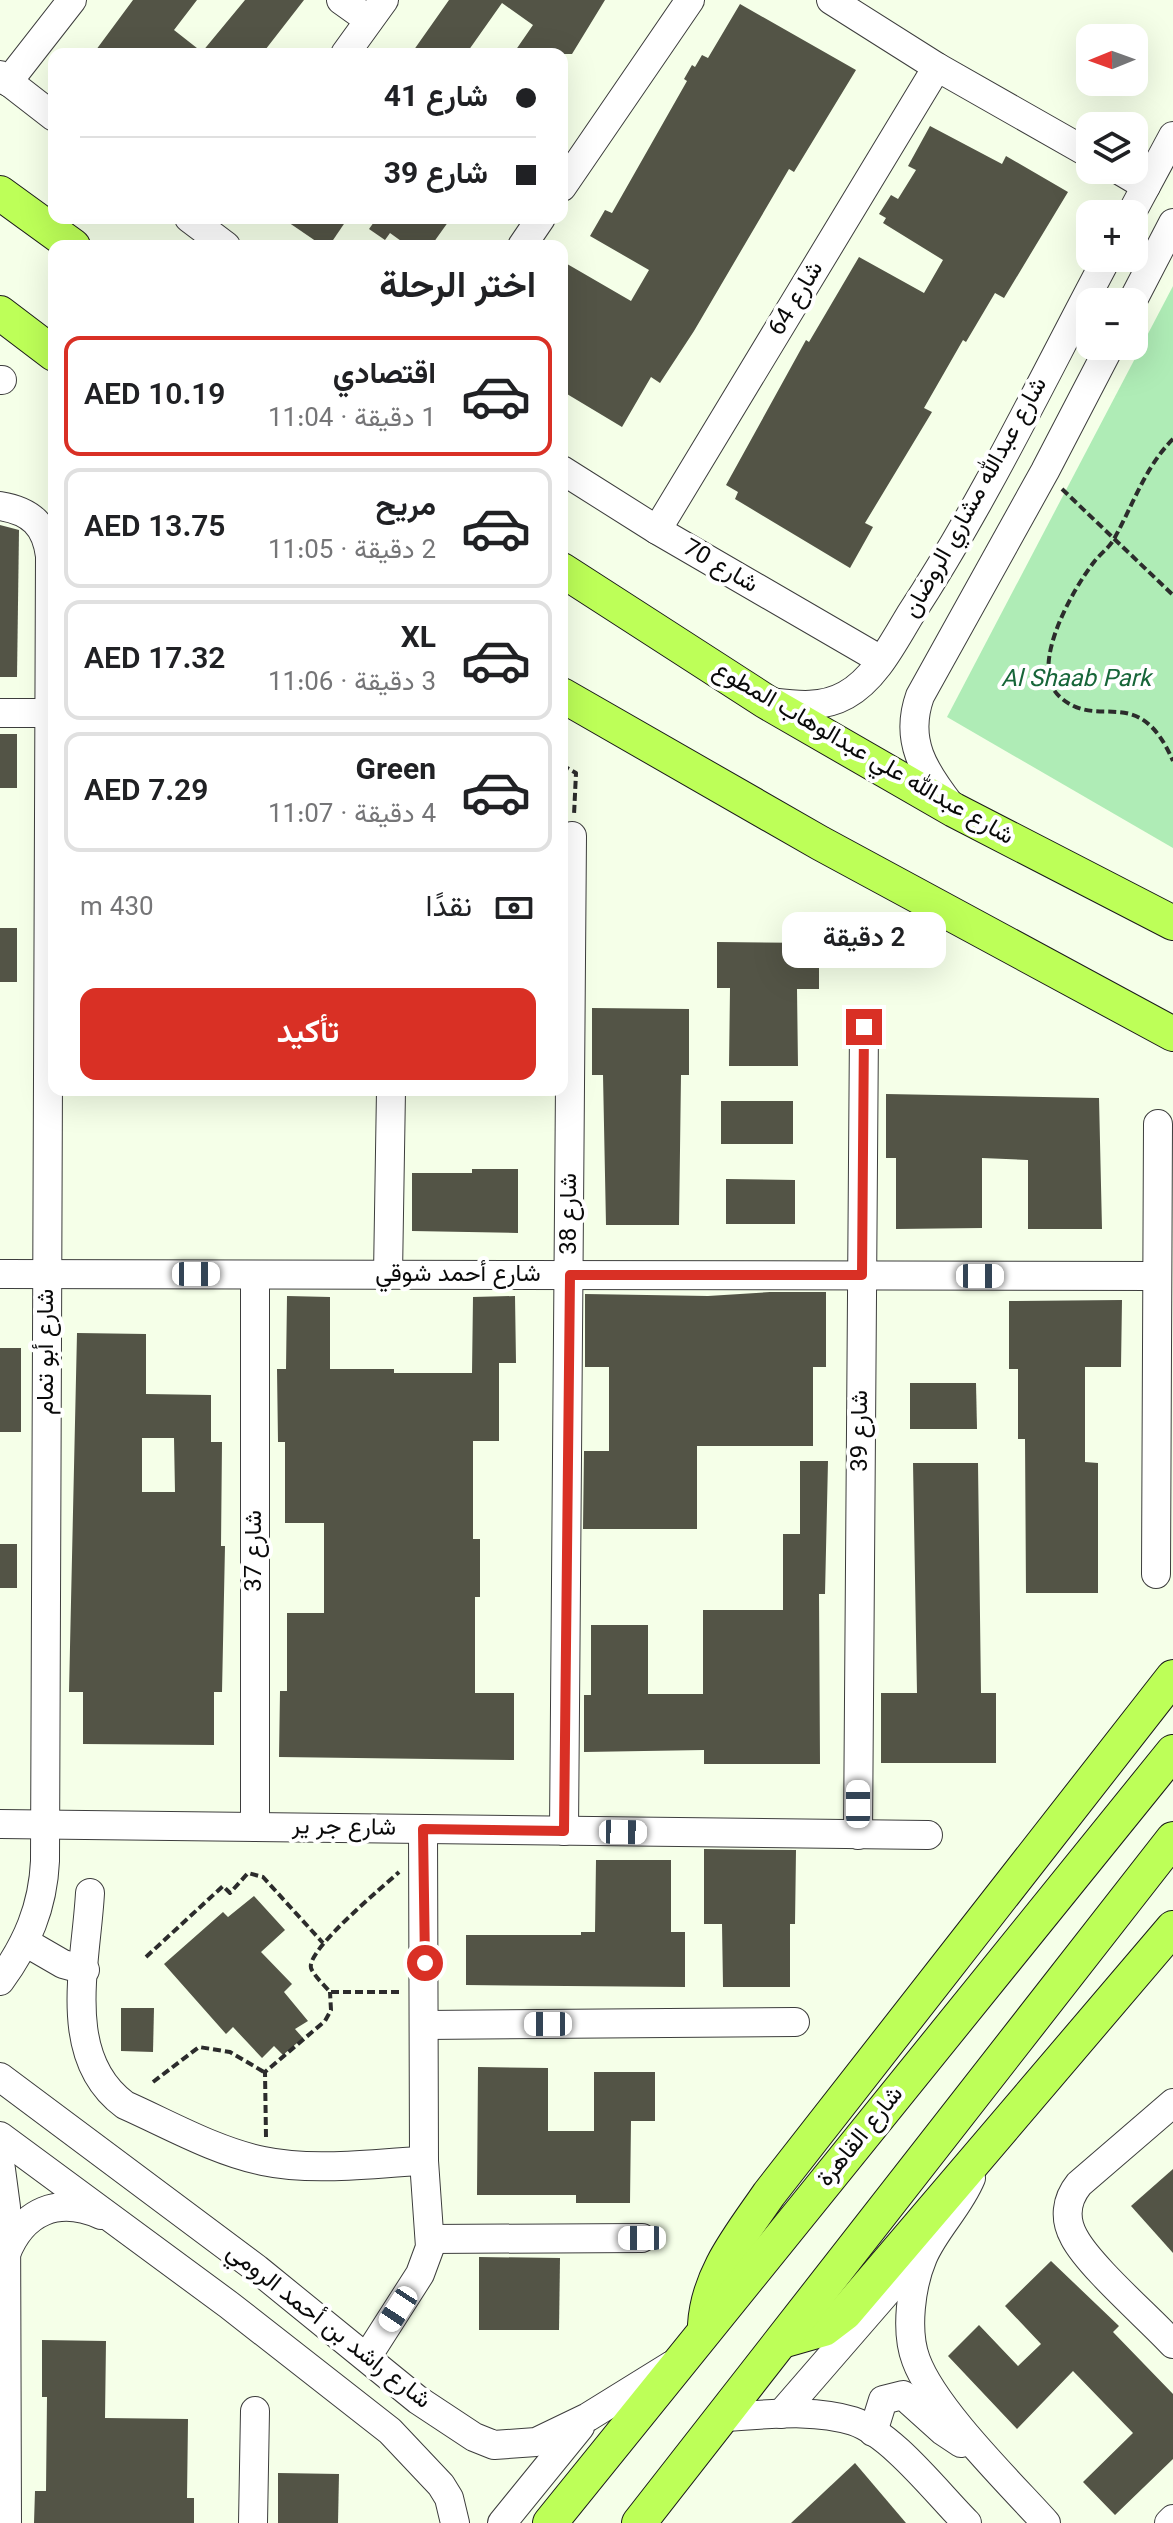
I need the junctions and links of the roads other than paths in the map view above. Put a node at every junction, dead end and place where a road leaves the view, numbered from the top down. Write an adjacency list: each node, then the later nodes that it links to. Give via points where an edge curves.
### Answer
1 (72, 0): 8 (street)
2 (341, 0): 5 (street)
3 (690, 0): 12 (street)
4 (831, 0): 7 (street)
5 (376, 10): 6 (street)
6 (349, 48)
7 (937, 67): 11 (street); 28 (street, شارع 64)
8 (4, 78): 9 (street)
9 (48, 112)
10 (1173, 136): 14 (street)
11 (1076, 146)
12 (568, 178)
13 (1143, 184): 14 (street)
14 (1146, 186): 16 (street)
15 (0, 193): 20 (main road)
16 (1138, 200)
17 (1173, 223): 22 (street)
18 (201, 224): 19 (street)
19 (222, 234)
20 (65, 240)
21 (1100, 272): 30 (street, شارع عبدالله مشاري الروضان)
22 (1139, 288)
23 (0, 313): 24 (main road)
24 (48, 349)
25 (1103, 360): 32 (street, شارع عبدالله مشاري الروضان)
26 (568, 474): 28 (street, شارع 70)
27 (0, 506): 29 (street, شارع أبو تمام, via 35,519)
28 (657, 530): 33 (street, شارع 70)
29 (48, 538)
30 (942, 566): 32 (street, via 951,589); 33 (street, شارع عبدالله مشاري الروضان)
31 (568, 574): 35 (main road, شارع عبدالله علي عبدالوهاب المطوع)
32 (976, 596): 38 (street, شارع عبدالله مشاري الروضان, via 920,696 913,724 922,766)
33 (881, 660): 35 (street, شارع عبدالله مشاري الروضان, via 860,686 831,702)
34 (568, 698): 42 (main road, via 820,843)
35 (765, 701): 38 (main road, شارع عبدالله علي عبدالوهاب المطوع)
36 (0, 713): 37 (street)
37 (48, 713)
38 (954, 810): 40 (main road, شارع عبدالله علي عبدالوهاب المطوع)
39 (572, 836): 50 (street, شارع 38)
40 (1173, 923)
41 (864, 1027): 51 (street, شارع 39)
42 (1173, 1034)
43 (49, 1096): 47 (street, شارع أبو تمام)
44 (391, 1096): 49 (street)
45 (1158, 1124): 52 (street)
46 (0, 1274): 47 (street, شارع أحمد شوقي)
47 (47, 1274): 48 (street, شارع أحمد شوقي); 57 (street, شارع أبو تمام)
48 (255, 1275): 49 (street, شارع أحمد شوقي); 58 (street, شارع 37)
49 (388, 1275): 50 (street, شارع أحمد شوقي)
50 (570, 1275): 51 (street, شارع أحمد شوقي); 59 (street, شارع 38)
51 (862, 1275): 52 (street, شارع أحمد شوقي); 60 (street, شارع 39)
52 (1157, 1276): 53 (street)
53 (1156, 1574)
54 (1173, 1677): 86 (main road, via 769,2194 718,2271 707,2300)
55 (1173, 1752): 86 (main road, شارع القاهرة)
56 (0, 1824): 57 (street, شارع جر ير)
57 (46, 1825): 58 (street, شارع جر ير); 66 (street, شارع أبو تمام, via 41,1894)
58 (255, 1827): 63 (street, شارع جر ير)
59 (564, 1831): 60 (street, شارع جر ير); 63 (street, شارع جر ير)
60 (858, 1835): 61 (street, شارع جر ير)
61 (928, 1835)
62 (1173, 1839): 87 (main road)
63 (424, 1840): 70 (street)
64 (90, 1893): 67 (street)
65 (1173, 1928): 76 (main road)
66 (25, 1942): 67 (street); 68 (street, شارع أبو تمام)
67 (85, 1970): 74 (street, via 83,2043 93,2072 125,2105 222,2149 266,2162 318,2166)
68 (0, 1981)
69 (795, 2022): 70 (street)
70 (425, 2025): 74 (street)
71 (0, 2077): 78 (street, شارع راشد بن أحمد الرومي)
72 (1173, 2103): 88 (street, via 1079,2184 1069,2200 1068,2216 1080,2246)
73 (0, 2136): 77 (street, شارع راشد بن أحمد الرومي)
74 (424, 2161): 80 (street)
75 (0, 2162): 81 (street)
76 (977, 2162): 82 (street, via 954,2211); 87 (main road, via 845,2313 824,2329)
77 (115, 2220): 81 (street, via 81,2209 42,2211 21,2224); 84 (street, شارع راشد بن أحمد الرومي)
78 (213, 2236): 83 (street, شارع راشد بن أحمد الرومي); 84 (street, via 209,2259)
79 (642, 2238): 80 (street)
80 (430, 2239): 89 (street, via 420,2274)
81 (5, 2254): 99 (street)
82 (923, 2256): 93 (street); 98 (street, via 911,2325 914,2357)
83 (257, 2269): 85 (street, via 233,2282); 89 (street, شارع راشد بن أحمد الرومي)
84 (184, 2272): 85 (street, شارع راشد بن أحمد الرومي)
85 (229, 2305): 96 (street, شارع راشد بن أحمد الرومي)
86 (705, 2330): 90 (main road, شارع القاهرة)
87 (782, 2341): 95 (main road)
88 (1173, 2344)
89 (367, 2357): 91 (street, شارع راشد بن أحمد الرومي)
90 (680, 2361): 94 (street, شارع راشد بن أحمد الرومي); 103 (main road, شارع القاهرة)
91 (418, 2400): 94 (street, شارع راشد بن أحمد الرومي, via 494,2445 536,2442); 96 (street, via 419,2410 409,2427)
92 (255, 2411): 100 (street)
93 (781, 2414): 95 (street); 97 (street, via 838,2418)
94 (588, 2417): 102 (street)
95 (724, 2417): 104 (main road)
96 (390, 2431): 101 (street, شارع راشد بن أحمد الرومي, via 441,2485)
97 (873, 2432): 98 (street, via 883,2400 903,2395 950,2437); 105 (street)
98 (977, 2447): 106 (street)
99 (7, 2523)
100 (253, 2523)
101 (455, 2523)
102 (502, 2523)
103 (550, 2523)
104 (639, 2523)
105 (967, 2523)
106 (1046, 2523)

